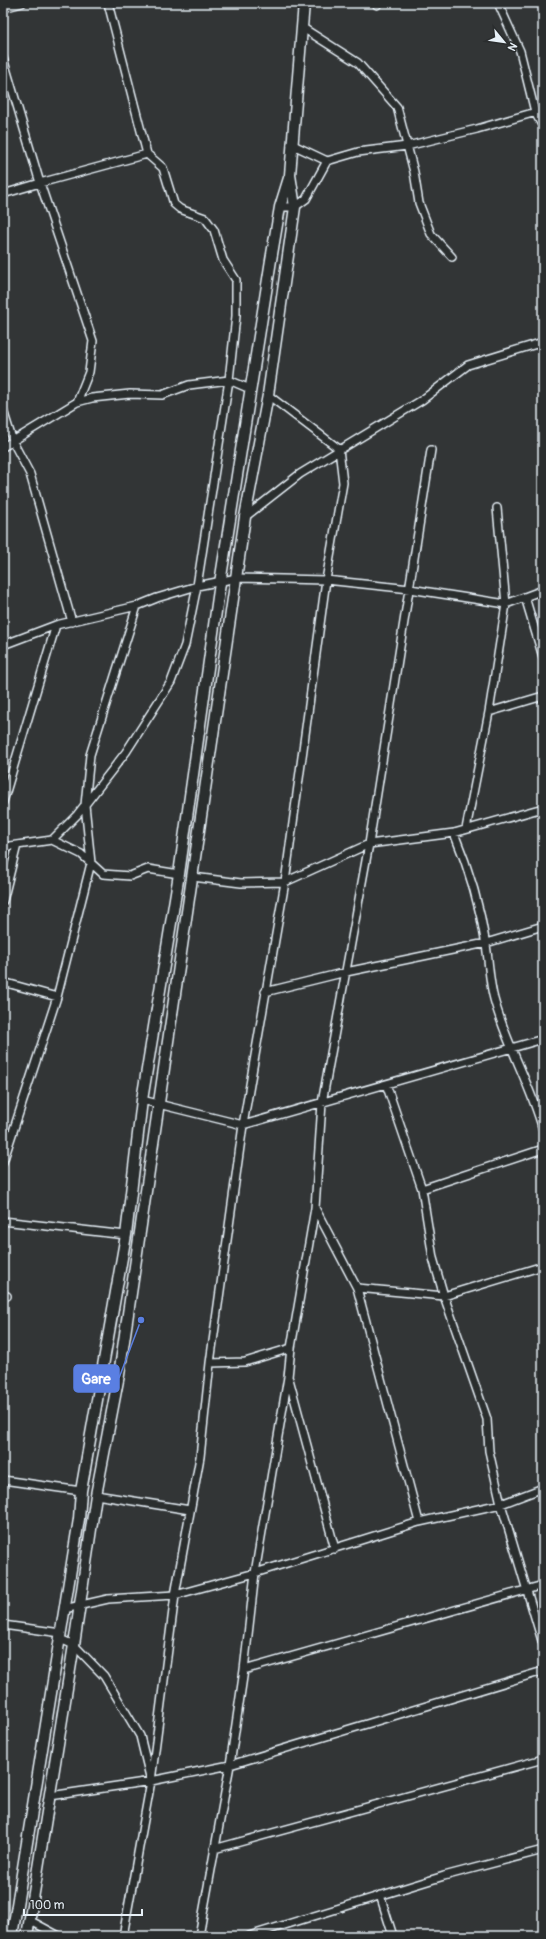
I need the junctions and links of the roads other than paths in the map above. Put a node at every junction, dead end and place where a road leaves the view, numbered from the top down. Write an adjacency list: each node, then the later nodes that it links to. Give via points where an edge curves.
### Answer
1 (22, 3): 5 (street)
2 (108, 3): 13 (street)
3 (304, 3): 6 (main road)
4 (498, 3): 9 (street, via 520,51)
5 (3, 8)
6 (303, 28): 11 (main road); 12 (street, via 358,63 397,108)
7 (3, 58): 16 (street)
8 (543, 110): 9 (street)
9 (535, 112): 10 (street); 12 (street)
10 (543, 127)
11 (291, 144): 14 (street); 15 (main road)
12 (407, 146): 14 (street, via 366,151); 20 (street, via 419,203 431,234)
13 (147, 154): 16 (street); 22 (street, via 163,168 174,204 180,209 205,218 214,230 223,260 236,280 236,316)
14 (327, 162): 19 (street, via 306,199)
15 (290, 175): 18 (main road); 19 (main road)
16 (40, 183): 17 (street); 25 (street, via 93,341 89,372)
17 (3, 194)
18 (280, 206): 19 (street); 23 (main road)
19 (295, 207): 24 (main road)
20 (452, 257)
21 (543, 342): 29 (street, via 468,365 422,400)
22 (230, 380): 23 (street); 25 (street, via 189,385 162,394 130,394); 36 (street)
23 (250, 389): 35 (main road)
24 (268, 395): 29 (street); 32 (main road)
25 (78, 402): 27 (street)
26 (3, 410): 27 (street)
27 (13, 442): 28 (street); 42 (street, via 30,474)
28 (3, 447)
29 (339, 449): 32 (street, via 300,474); 34 (street, via 343,483)
30 (431, 450): 37 (street)
31 (497, 508): 40 (street)
32 (246, 517): 33 (main road)
33 (237, 578): 34 (street); 35 (street); 59 (main road)
34 (326, 580): 37 (street); 60 (street)
35 (220, 583): 36 (street); 58 (main road)
36 (197, 586): 41 (street); 49 (street, via 185,645 171,682 126,752)
37 (410, 589): 40 (street); 54 (street)
38 (543, 590): 39 (street)
39 (525, 596): 40 (street); 45 (street)
40 (506, 604): 47 (street)
41 (137, 606): 42 (street); 49 (street, via 90,755)
42 (72, 622): 43 (street)
43 (56, 626): 44 (street); 48 (street)
44 (3, 645)
45 (543, 657)
46 (543, 696): 47 (street)
47 (489, 712): 51 (street)
48 (3, 802)
49 (85, 805): 53 (street); 57 (street)
50 (543, 808): 51 (street)
51 (466, 829): 52 (street)
52 (454, 833): 54 (street); 63 (street, via 471,875)
53 (52, 840): 55 (street); 57 (street, via 82,854)
54 (369, 844): 60 (street); 64 (street)
55 (17, 845): 56 (street); 61 (street)
56 (3, 847)
57 (91, 863): 58 (street, via 104,874 130,876 148,869); 67 (street)
58 (179, 874): 71 (main road)
59 (193, 876): 60 (street, via 241,883); 73 (main road)
60 (285, 882): 66 (street)
61 (3, 901)
62 (543, 926): 63 (street)
63 (486, 943): 64 (street); 69 (street, via 494,999)
64 (346, 972): 66 (street); 72 (street)
65 (3, 982): 67 (street)
66 (265, 992): 74 (street)
67 (58, 997): 77 (street)
68 (543, 1039): 69 (street)
69 (511, 1048): 70 (street); 75 (street, via 536,1103)
70 (386, 1084): 72 (street); 78 (street)
71 (142, 1100): 73 (street); 81 (main road)
72 (322, 1102): 74 (street); 79 (street)
73 (158, 1103): 74 (street); 82 (main road)
74 (243, 1125): 87 (street)
75 (543, 1130)
76 (543, 1149): 78 (street)
77 (3, 1162)
78 (422, 1189): 85 (street, via 433,1258)
79 (315, 1208): 84 (street); 86 (street)
80 (3, 1221): 81 (street)
81 (126, 1235): 82 (main road); 91 (main road)
82 (140, 1236): 92 (main road, via 119,1375)
83 (543, 1266): 85 (street)
84 (357, 1288): 85 (street); 95 (street)
85 (444, 1296): 93 (street, via 487,1419 489,1450)
86 (291, 1348): 87 (street, via 245,1362); 88 (street)
87 (210, 1363): 94 (street, via 200,1457)
88 (288, 1377): 96 (street); 97 (street)
89 (3, 1480): 91 (street)
90 (543, 1488): 93 (street)
91 (81, 1491): 102 (main road, via 79,1519)
92 (96, 1495): 94 (street); 101 (main road)
93 (501, 1504): 95 (street); 99 (street)
94 (190, 1510): 100 (street)
95 (418, 1522): 96 (street)
96 (335, 1549): 97 (street)
97 (255, 1574): 100 (street); 107 (street)
98 (543, 1584): 99 (street)
99 (526, 1589): 105 (street); 107 (street)
100 (175, 1595): 101 (street, via 108,1599); 111 (street)
101 (80, 1606): 102 (street); 106 (main road)
102 (64, 1609): 104 (main road)
103 (3, 1625): 104 (street)
104 (60, 1636): 106 (street); 117 (main road)
105 (543, 1644)
106 (74, 1645): 111 (street, via 104,1676 140,1736); 112 (main road)
107 (244, 1670): 110 (street)
108 (543, 1671): 110 (street)
109 (543, 1759): 113 (street)
110 (230, 1765): 111 (street); 113 (street)
111 (151, 1781): 112 (street); 120 (street)
112 (50, 1796): 116 (main road)
113 (214, 1850): 121 (street)
114 (543, 1850): 115 (street)
115 (380, 1895): 122 (street); 123 (street)
116 (29, 1920): 118 (main road); 119 (street)
117 (12, 1936)
118 (26, 1936)
119 (59, 1936)
120 (123, 1936)
121 (199, 1936)
122 (249, 1936)
123 (393, 1936)

